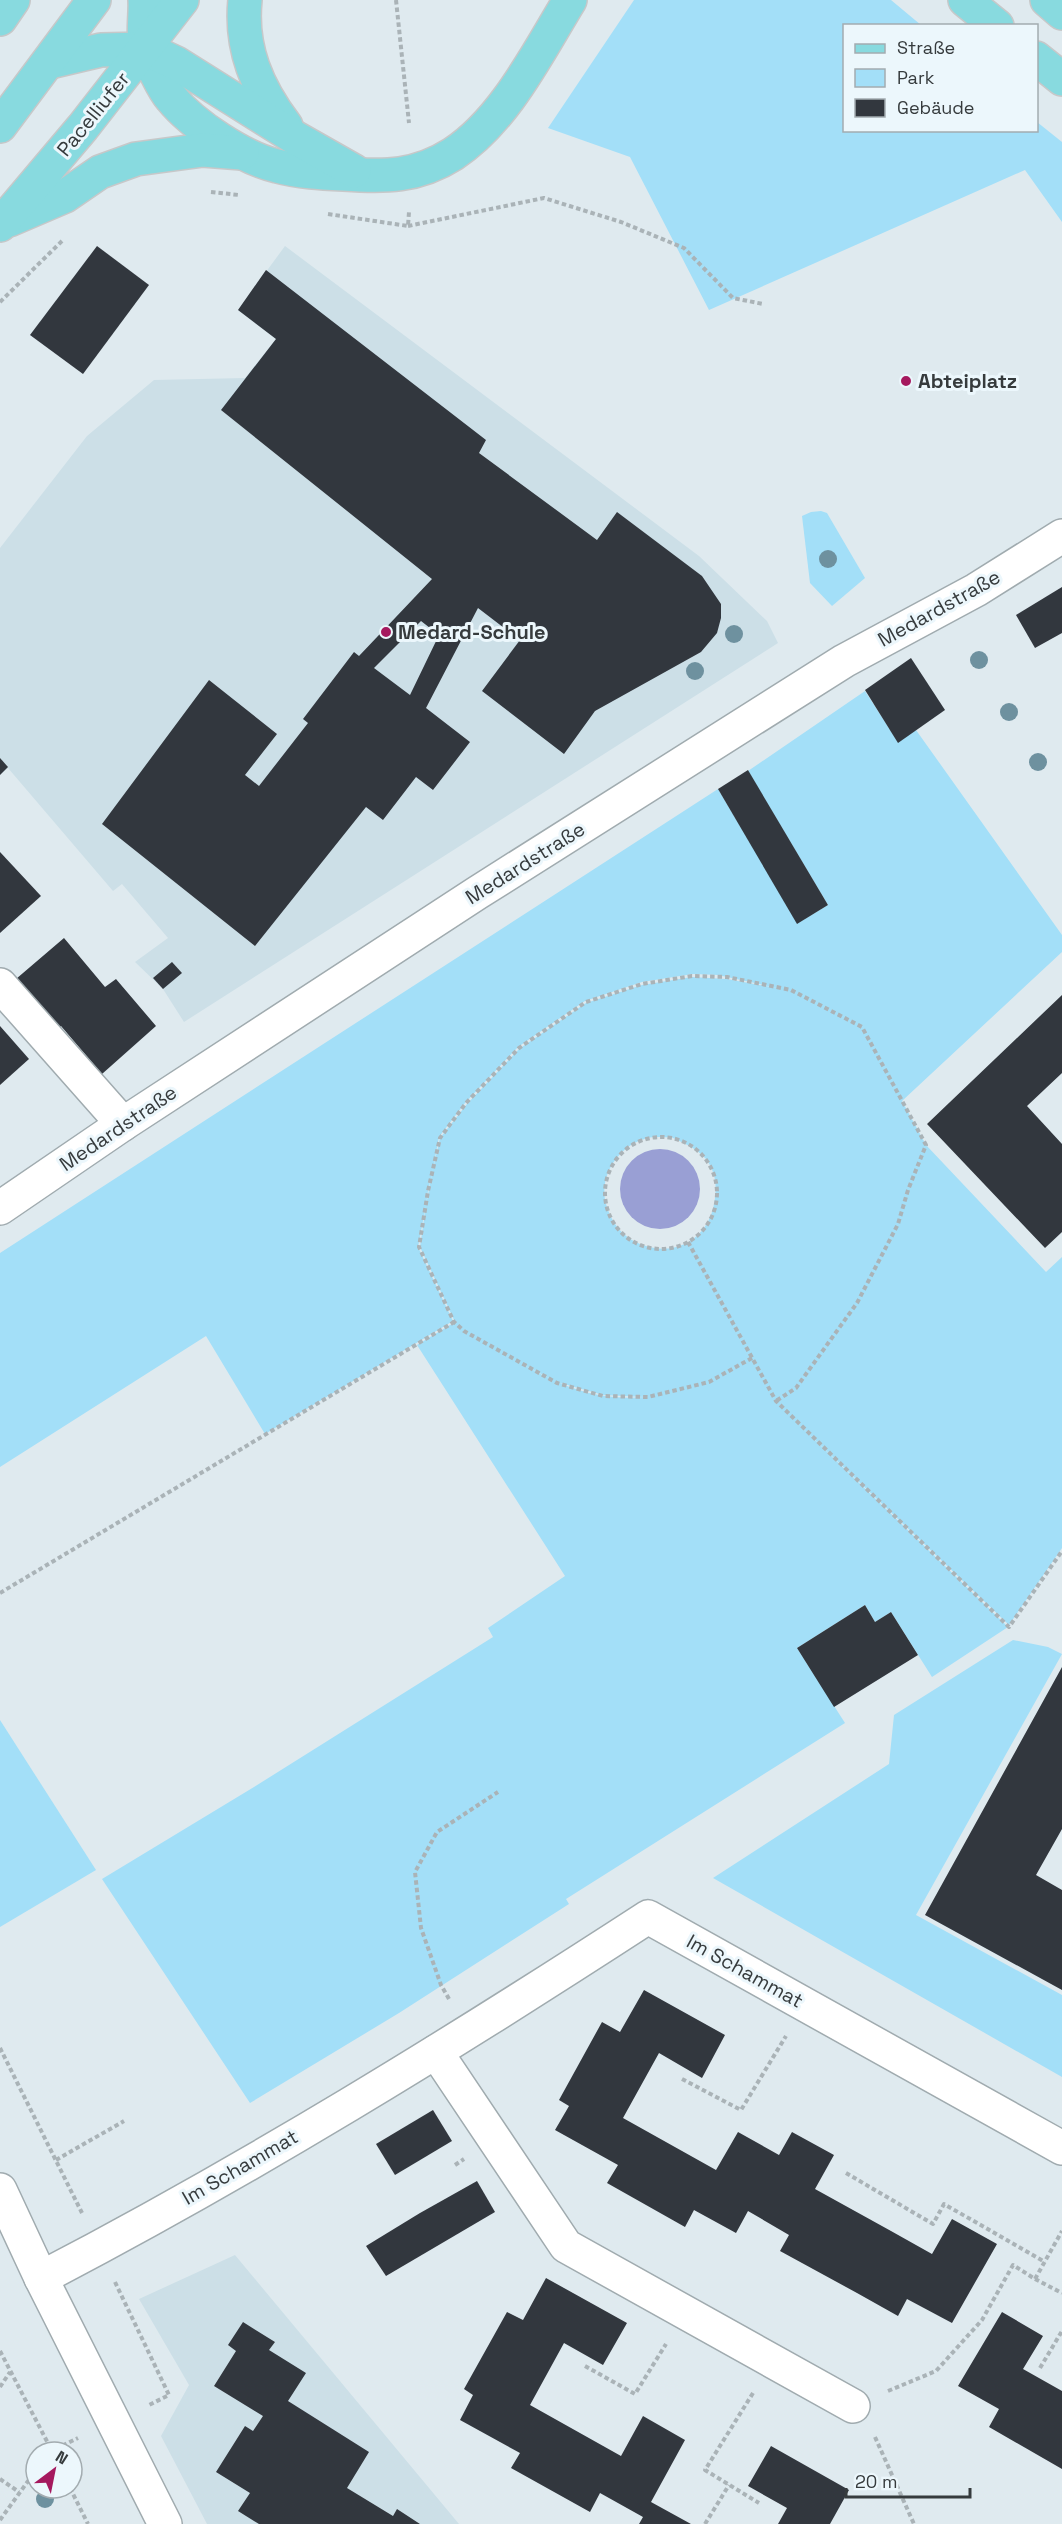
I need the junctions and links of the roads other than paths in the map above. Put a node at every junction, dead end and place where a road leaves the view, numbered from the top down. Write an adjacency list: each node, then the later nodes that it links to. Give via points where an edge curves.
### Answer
1 (13, 0): 10 (main road)
2 (93, 0): 14 (main road)
3 (146, 0): 12 (main road)
4 (182, 0): 12 (main road, Pacelliufer)
5 (245, 0): 17 (main road, via 245,44 253,70 269,104)
6 (570, 0): 19 (main road, via 503,105 470,141 451,155 408,173)
7 (965, 0): 11 (main road)
8 (1047, 0): 9 (main road)
9 (1062, 13)
10 (0, 19)
11 (995, 24)
12 (146, 49): 14 (main road, via 101,50); 17 (main road, via 176,63); 18 (main road, via 170,98); 20 (main road, Pacelliufer)
13 (1038, 60): 15 (main road)
14 (50, 62): 16 (main road)
15 (1062, 79)
16 (0, 126)
17 (294, 137): 19 (main road)
18 (243, 153): 19 (main road, via 283,168); 20 (main road, via 203,150 136,159 100,172 65,196)
19 (364, 176)
20 (1, 224)
21 (1062, 536): 23 (street, Medardstraße, via 976,590 844,661 477,893)
22 (0, 985): 23 (street)
23 (123, 1124): 24 (street, Medardstraße)
24 (0, 1208)
25 (436, 2052): 26 (street, Im Schammat, via 648,1917); 28 (street, Im Schammat, via 189,2198); 29 (street, via 566,2246)
26 (1062, 2148)
27 (0, 2190): 28 (street)
28 (41, 2278): 30 (street)
29 (853, 2406)
30 (165, 2524)

